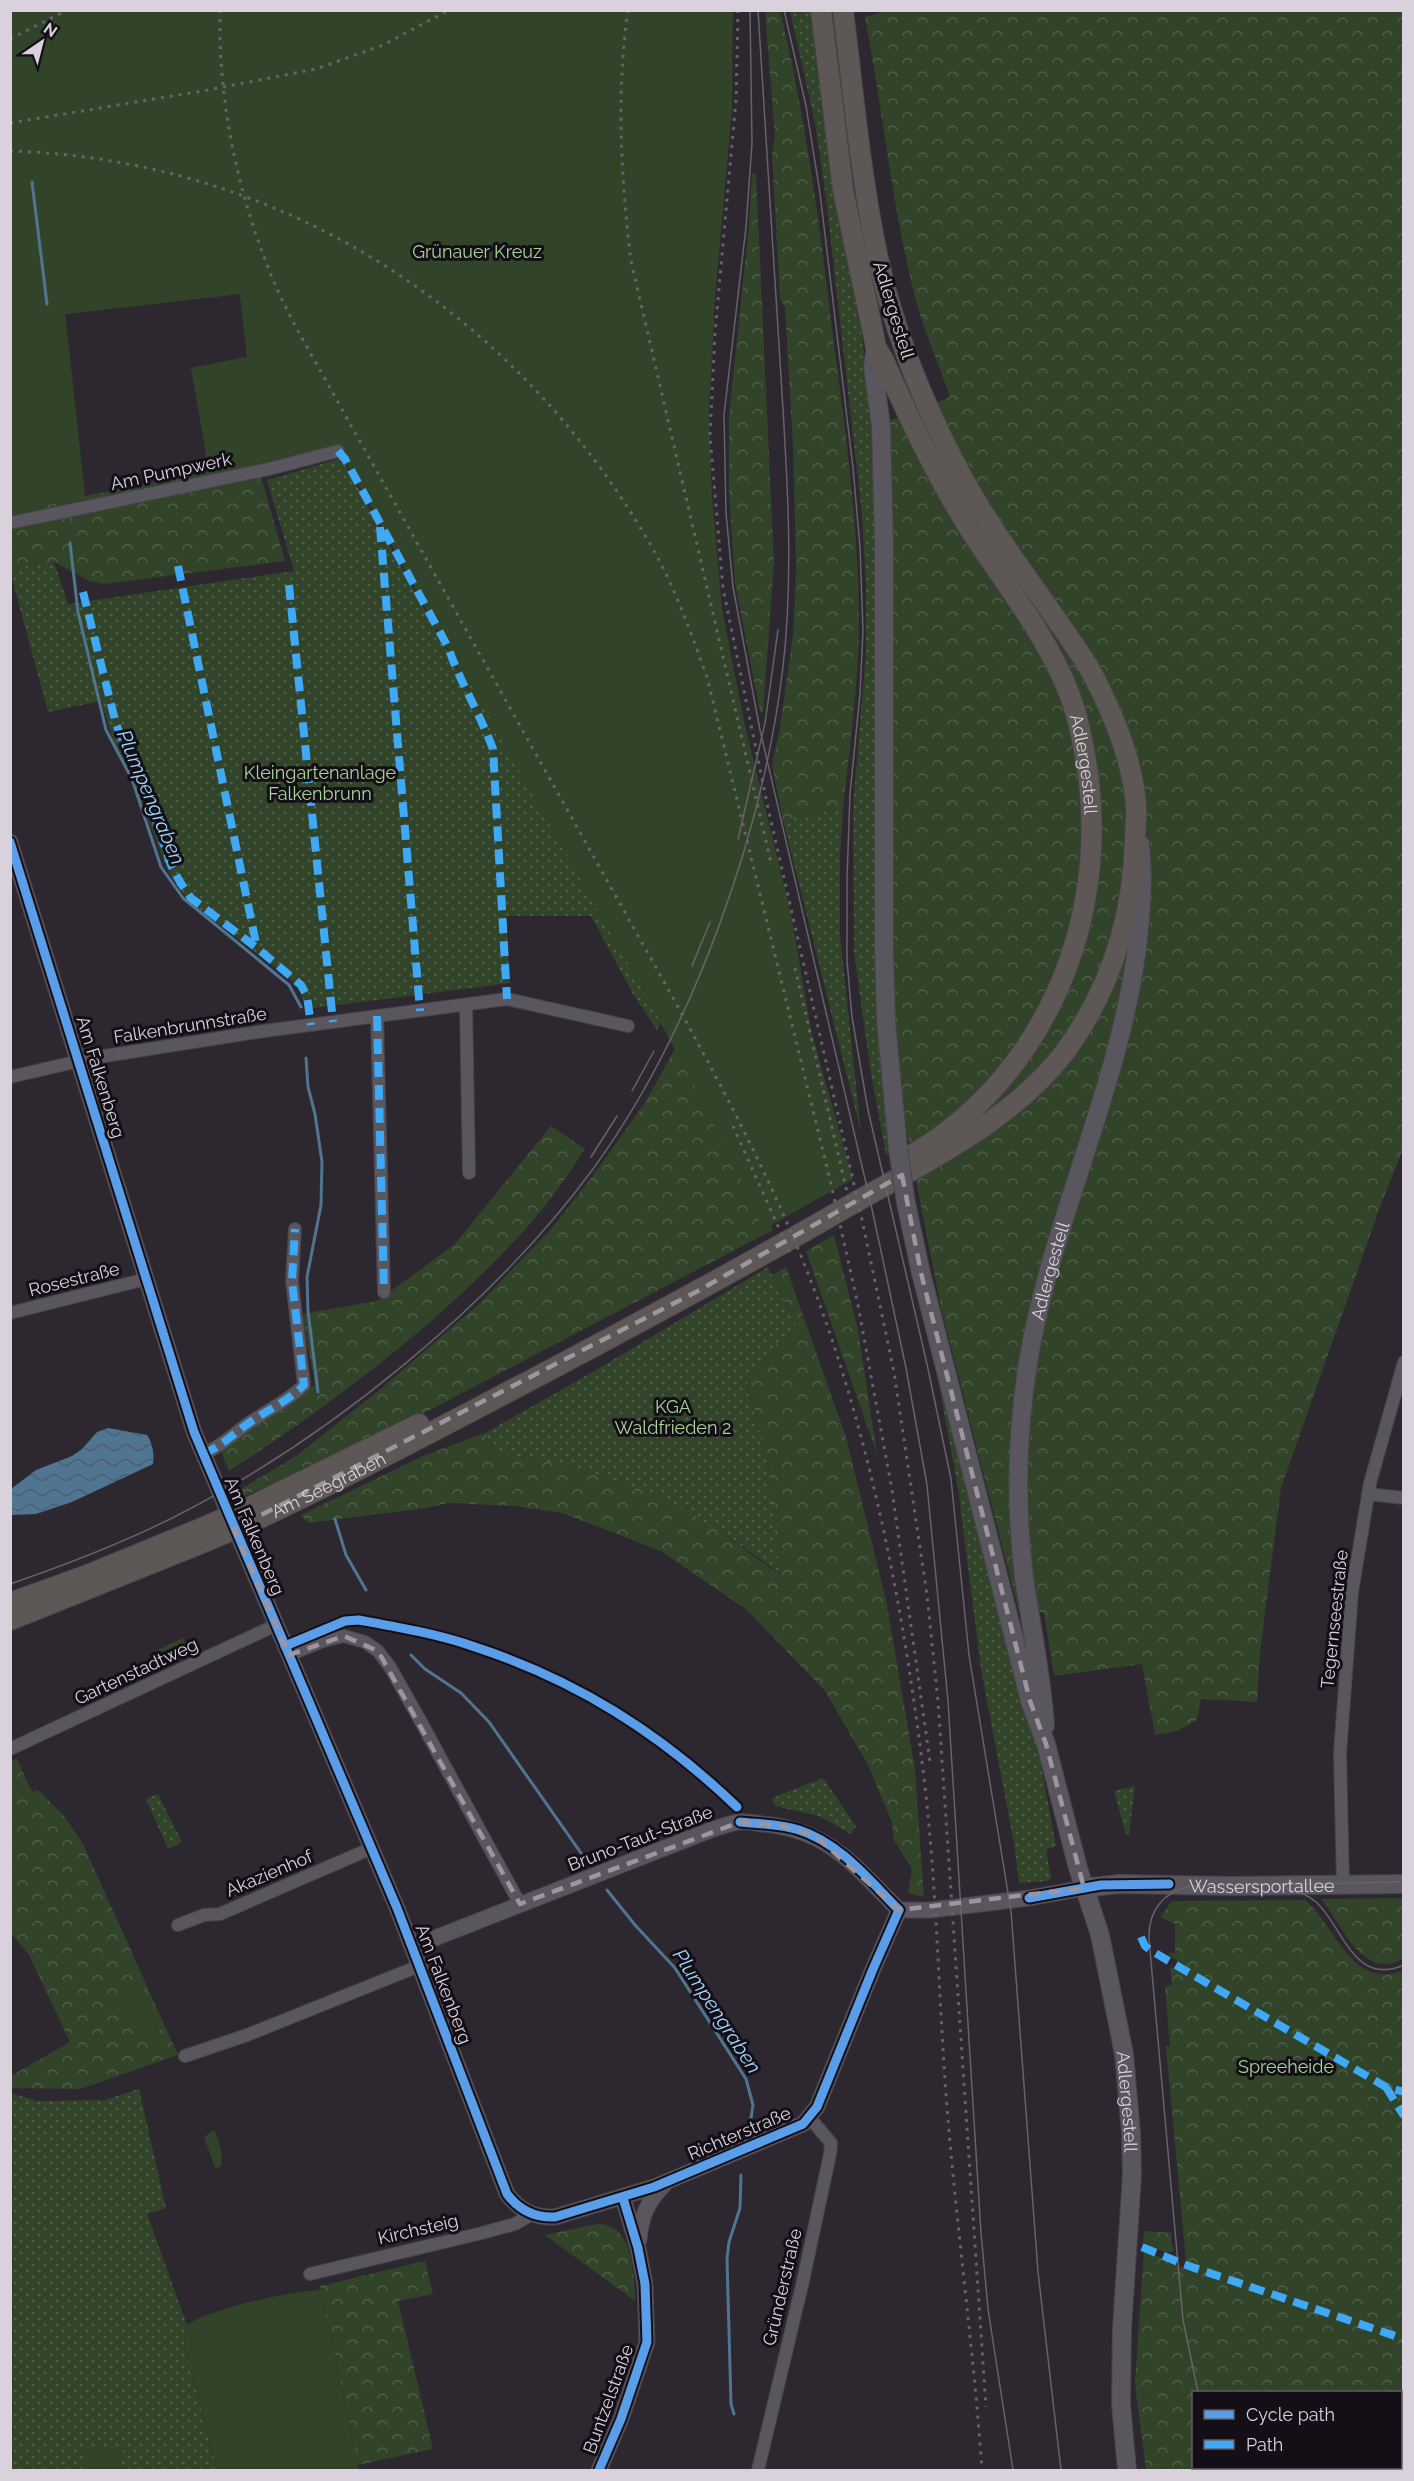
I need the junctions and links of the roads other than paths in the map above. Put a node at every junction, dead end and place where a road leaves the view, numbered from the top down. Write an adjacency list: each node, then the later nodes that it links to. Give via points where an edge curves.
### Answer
1 (821, 10): 3 (main road, Adlergestell, via 843,190)
2 (843, 10): 6 (main road, Adlergestell, via 870,217 905,352 961,476 1104,694 1124,752)
3 (876, 347): 18 (main road, Adlergestell, via 931,465 1048,648 1070,694 1085,751 1093,817 1089,887 1077,941 1055,996 1025,1047 982,1099 943,1134); 28 (main road, Adlergestell, bridge, via 873,367 881,426 884,522 886,1021 898,1149 924,1284 1030,1701)
4 (338, 451): 5 (street, Am Pumpwerk)
5 (10, 523)
6 (1136, 806): 18 (main road, Adlergestell, via 1132,886 1111,970 1090,1013 1063,1054 1032,1089 955,1145 759,1257); 28 (main road, Adlergestell, via 1143,868 1130,994 1111,1074 1044,1288 1024,1396 1018,1501 1034,1647 1044,1700)
7 (10, 842): 11 (street, Am Falkenberg)
8 (466, 1005): 9 (street, Falkenbrunnstraße); 10 (street, Falkenbrunnstraße, via 507,999); 13 (street)
9 (377, 1016): 11 (street, Falkenbrunnstraße); 16 (street)
10 (628, 1026)
11 (78, 1060): 12 (street, Falkenbrunnstraße); 15 (street, Am Falkenberg)
12 (10, 1077)
13 (469, 1173)
14 (295, 1229): 20 (street, via 292,1281 304,1385)
15 (146, 1279): 17 (street, Rosestraße); 20 (street, Am Falkenberg)
16 (384, 1292)
17 (10, 1313)
18 (602, 1335): 23 (main road, Am Seegraben, bridge, via 423,1422 257,1512)
19 (1404, 1362): 21 (street, Tegernseestraße)
20 (203, 1454): 26 (street, Am Falkenberg)
21 (1368, 1494): 22 (street); 32 (street, Tegernseestraße, via 1352,1592 1342,1704)
22 (1404, 1498)
23 (204, 1535): 24 (main road, Am Seegraben); 25 (main road, Am Seegraben)
24 (10, 1603)
25 (10, 1620)
26 (276, 1625): 27 (street, Am Falkenberg); 29 (street, Gartenstadtweg)
27 (289, 1655): 30 (street, Am Falkenberg); 34 (street, via 344,1636 378,1651)
28 (1046, 1744): 33 (main road, Adlergestell)
29 (10, 1749)
30 (372, 1848): 36 (street, Akazienhof, via 220,1914 204,1915); 37 (street, Am Falkenberg)
31 (1404, 1884): 32 (main road, Wassersportallee)
32 (1343, 1885): 33 (main road, Wassersportallee, via 1119,1884)
33 (1084, 1888): 35 (street, via 931,1910); 48 (main road, Adlergestell, via 1109,1972 1128,2089 1132,2183 1121,2394)
34 (520, 1904): 35 (street, Bruno-Taut-Straße, via 740,1822 782,1826 815,1836 842,1855); 37 (street, Bruno-Taut-Straße)
35 (899, 1910): 40 (street, Richterstraße)
36 (178, 1925)
37 (412, 1947): 38 (street, Am Falkenberg)
38 (419, 1966): 39 (street); 43 (street, Am Falkenberg, via 507,2194 513,2203)
39 (185, 2056)
40 (810, 2118): 41 (street, Richterstraße); 47 (street, Gründerstraße, via 831,2143 830,2154)
41 (668, 2181): 42 (street, Richterstraße); 44 (street, Buntzelstraße, via 648,2203 641,2219)
42 (623, 2198): 43 (street, Richterstraße, via 555,2217); 44 (street, Buntzelstraße)
43 (532, 2214): 45 (street, Kirchsteig, via 493,2230)
44 (639, 2248): 46 (street, Buntzelstraße, via 645,2284 646,2342 621,2419)
45 (310, 2274)
46 (598, 2470)
47 (758, 2470)
48 (1127, 2470)

